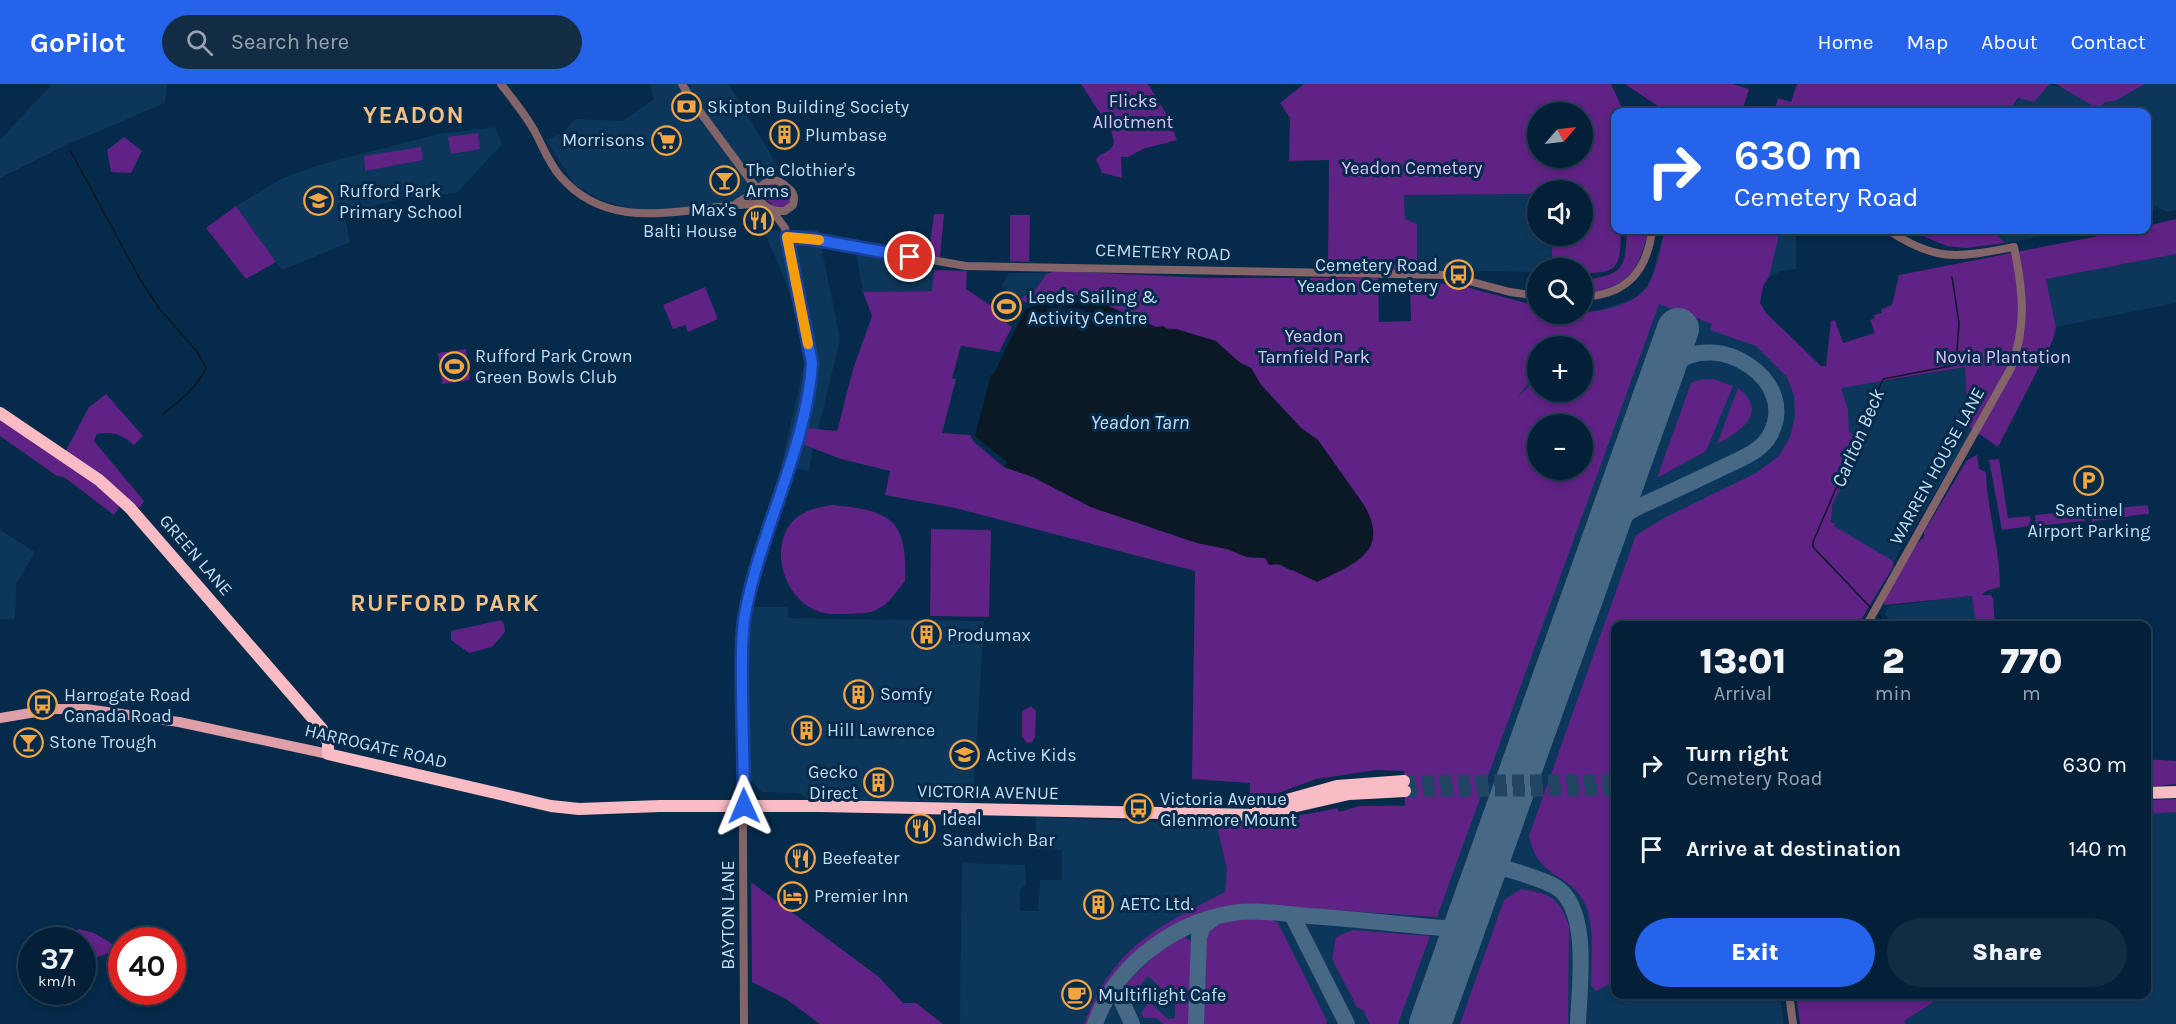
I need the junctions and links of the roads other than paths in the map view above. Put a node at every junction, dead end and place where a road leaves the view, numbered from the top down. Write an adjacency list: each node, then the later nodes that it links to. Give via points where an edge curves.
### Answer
1 (501, 84): 4 (street, via 529,122 559,175 592,203 638,214)
2 (682, 84): 3 (street)
3 (757, 190): 4 (street); 5 (street); 6 (street, via 765,181 778,181 793,193)
4 (735, 204): 5 (street)
5 (762, 204): 7 (street)
6 (791, 208): 7 (street, via 779,212); 8 (street)
7 (771, 209): 8 (street)
8 (786, 232): 11 (street, CEMETERY ROAD, via 961,265 1446,275); 20 (street, BAYTON LANE, via 812,363 811,379 744,615)
9 (1651, 234): 12 (street, via 1642,266 1634,277 1616,291)
10 (1895, 234): 14 (street, WARREN HOUSE LANE, via 1927,252 1945,256 2014,247 2024,303 2019,347 2011,368)
11 (1527, 294)
12 (1593, 296)
13 (0, 413): 16 (highway, GREEN LANE, via 99,480 130,508 322,729)
14 (1868, 621)
15 (0, 718): 16 (main road, HARROGATE ROAD, via 54,709 86,710 191,724)
16 (328, 754): 20 (highway, HARROGATE ROAD, via 568,808)
17 (1404, 786): 20 (highway, VICTORIA AVENUE, via 1257,815)
18 (2176, 792): 19 (highway)
19 (2151, 793)
20 (744, 806): 22 (street, BAYTON LANE)
21 (1790, 999): 23 (street)
22 (744, 1024)
23 (1793, 1024)

